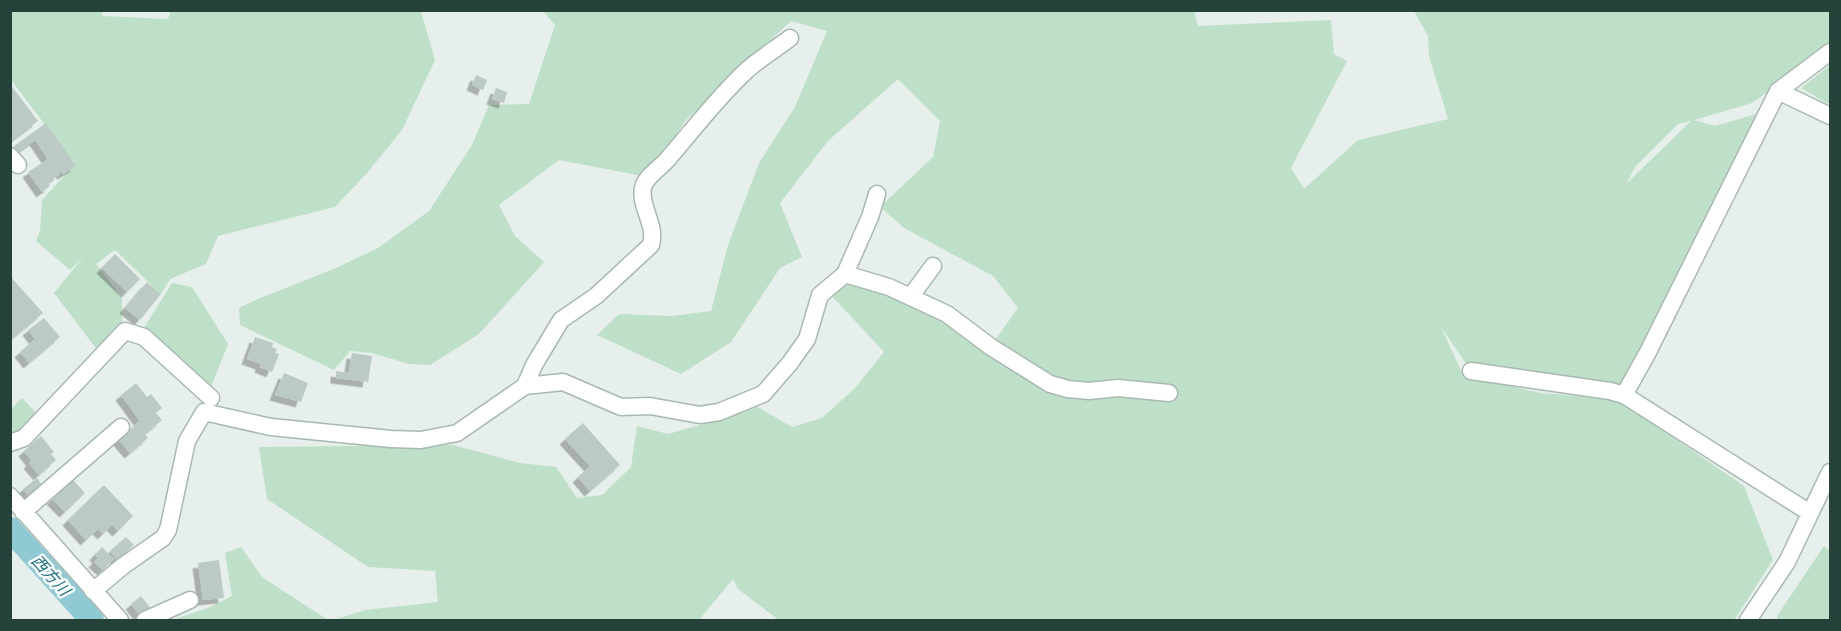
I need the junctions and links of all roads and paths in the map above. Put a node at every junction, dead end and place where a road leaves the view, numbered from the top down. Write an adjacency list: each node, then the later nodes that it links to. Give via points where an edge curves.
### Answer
1 (790, 38): 10 (street, via 748,69 647,180 642,190 654,236 651,245 596,296 561,320)
2 (1830, 52): 3 (street)
3 (1778, 91): 4 (street); 12 (street)
4 (1830, 116)
5 (876, 194): 7 (street, via 870,218)
6 (933, 266): 8 (street)
7 (845, 274): 8 (street); 10 (street, via 820,295 807,339 762,394 719,412 700,415 650,406 621,407 563,382)
8 (911, 296): 11 (street, via 947,314 1050,384 1089,391 1118,388)
9 (1471, 371): 12 (street)
10 (525, 386): 20 (street, via 457,433 421,440 271,428 204,412 187,441 168,530 163,538)
11 (1169, 393)
12 (1624, 395): 19 (street)
13 (211, 398): 15 (street, via 144,337 125,331 24,438)
14 (121, 427): 18 (street)
15 (10, 443)
16 (1830, 472): 19 (street)
17 (10, 496): 18 (street)
18 (23, 512): 20 (street)
19 (1810, 513): 24 (street, via 1787,562)
20 (93, 591): 22 (street)
21 (190, 600): 23 (street)
22 (120, 621)
23 (145, 621)
24 (1748, 621)

